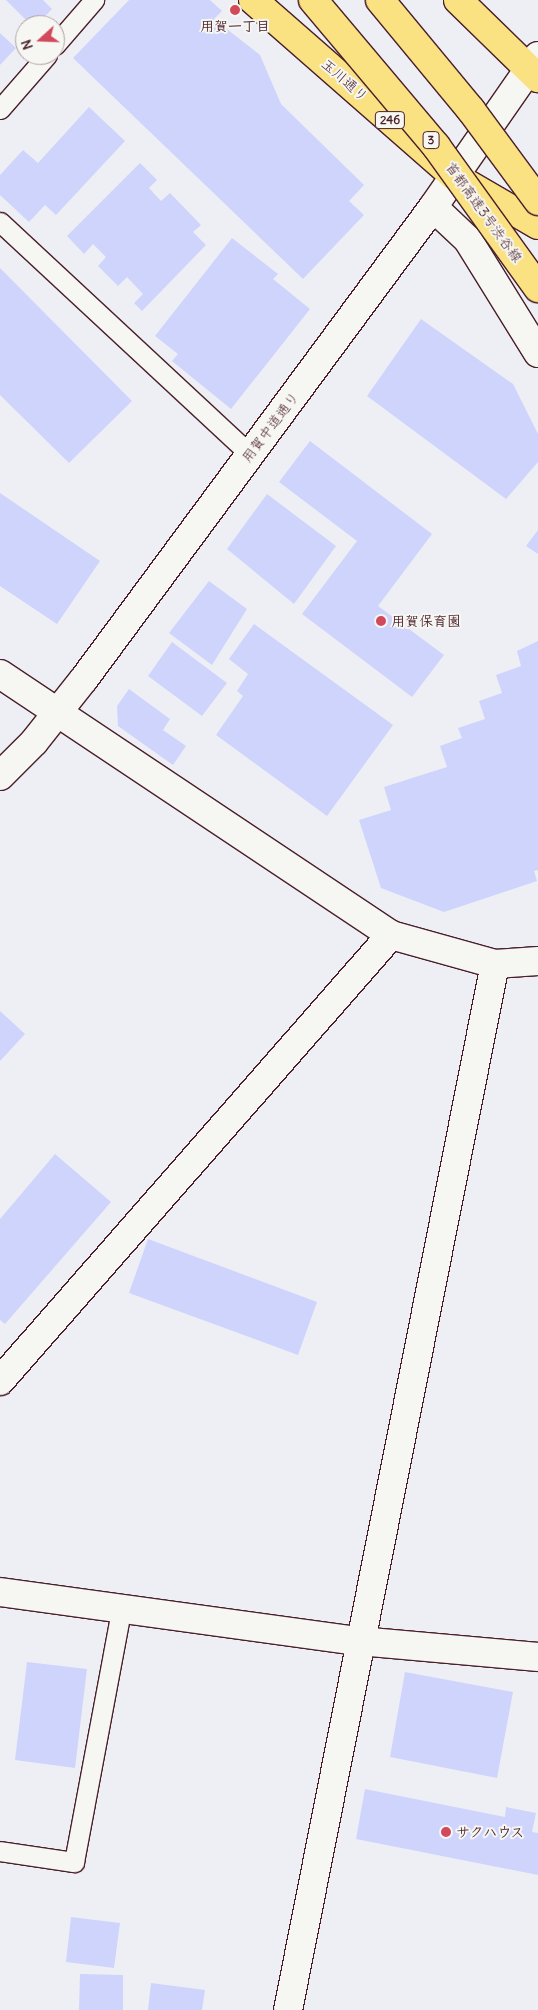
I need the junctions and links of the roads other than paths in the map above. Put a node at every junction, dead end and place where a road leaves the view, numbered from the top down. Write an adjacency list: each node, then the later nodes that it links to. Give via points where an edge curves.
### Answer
1 (94, 0): 6 (lane)
2 (253, 0): 10 (highway, 玉川通り / 246)
3 (313, 0): 15 (highway, 首都高速3号渋谷線 / 3, bridge, via 436,146)
4 (380, 0): 11 (highway, bridge, via 472,110)
5 (458, 0): 8 (highway)
6 (65, 33)
7 (37, 65): 9 (lane)
8 (535, 68): 10 (street, 用賀中道通り)
9 (0, 109)
10 (454, 176): 12 (street, 用賀中道通り); 14 (highway, 玉川通り / 246)
11 (538, 200)
12 (433, 207): 16 (street, via 468,240); 17 (street, 用賀中道通り)
13 (0, 222): 17 (lane)
14 (538, 224)
15 (538, 288)
16 (538, 353)
17 (250, 454): 19 (street, 用賀中道通り)
18 (0, 674): 19 (street)
19 (56, 713): 20 (street, 用賀中道通り, via 34,742); 21 (street)
20 (0, 776)
21 (391, 935): 23 (street); 24 (street)
22 (538, 961): 23 (street)
23 (495, 964): 27 (street)
24 (0, 1382)
25 (0, 1592): 26 (street)
26 (121, 1610): 27 (street); 29 (lane, via 74,1862)
27 (359, 1641): 28 (street); 30 (street)
28 (538, 1657)
29 (0, 1851)
30 (288, 2010)

